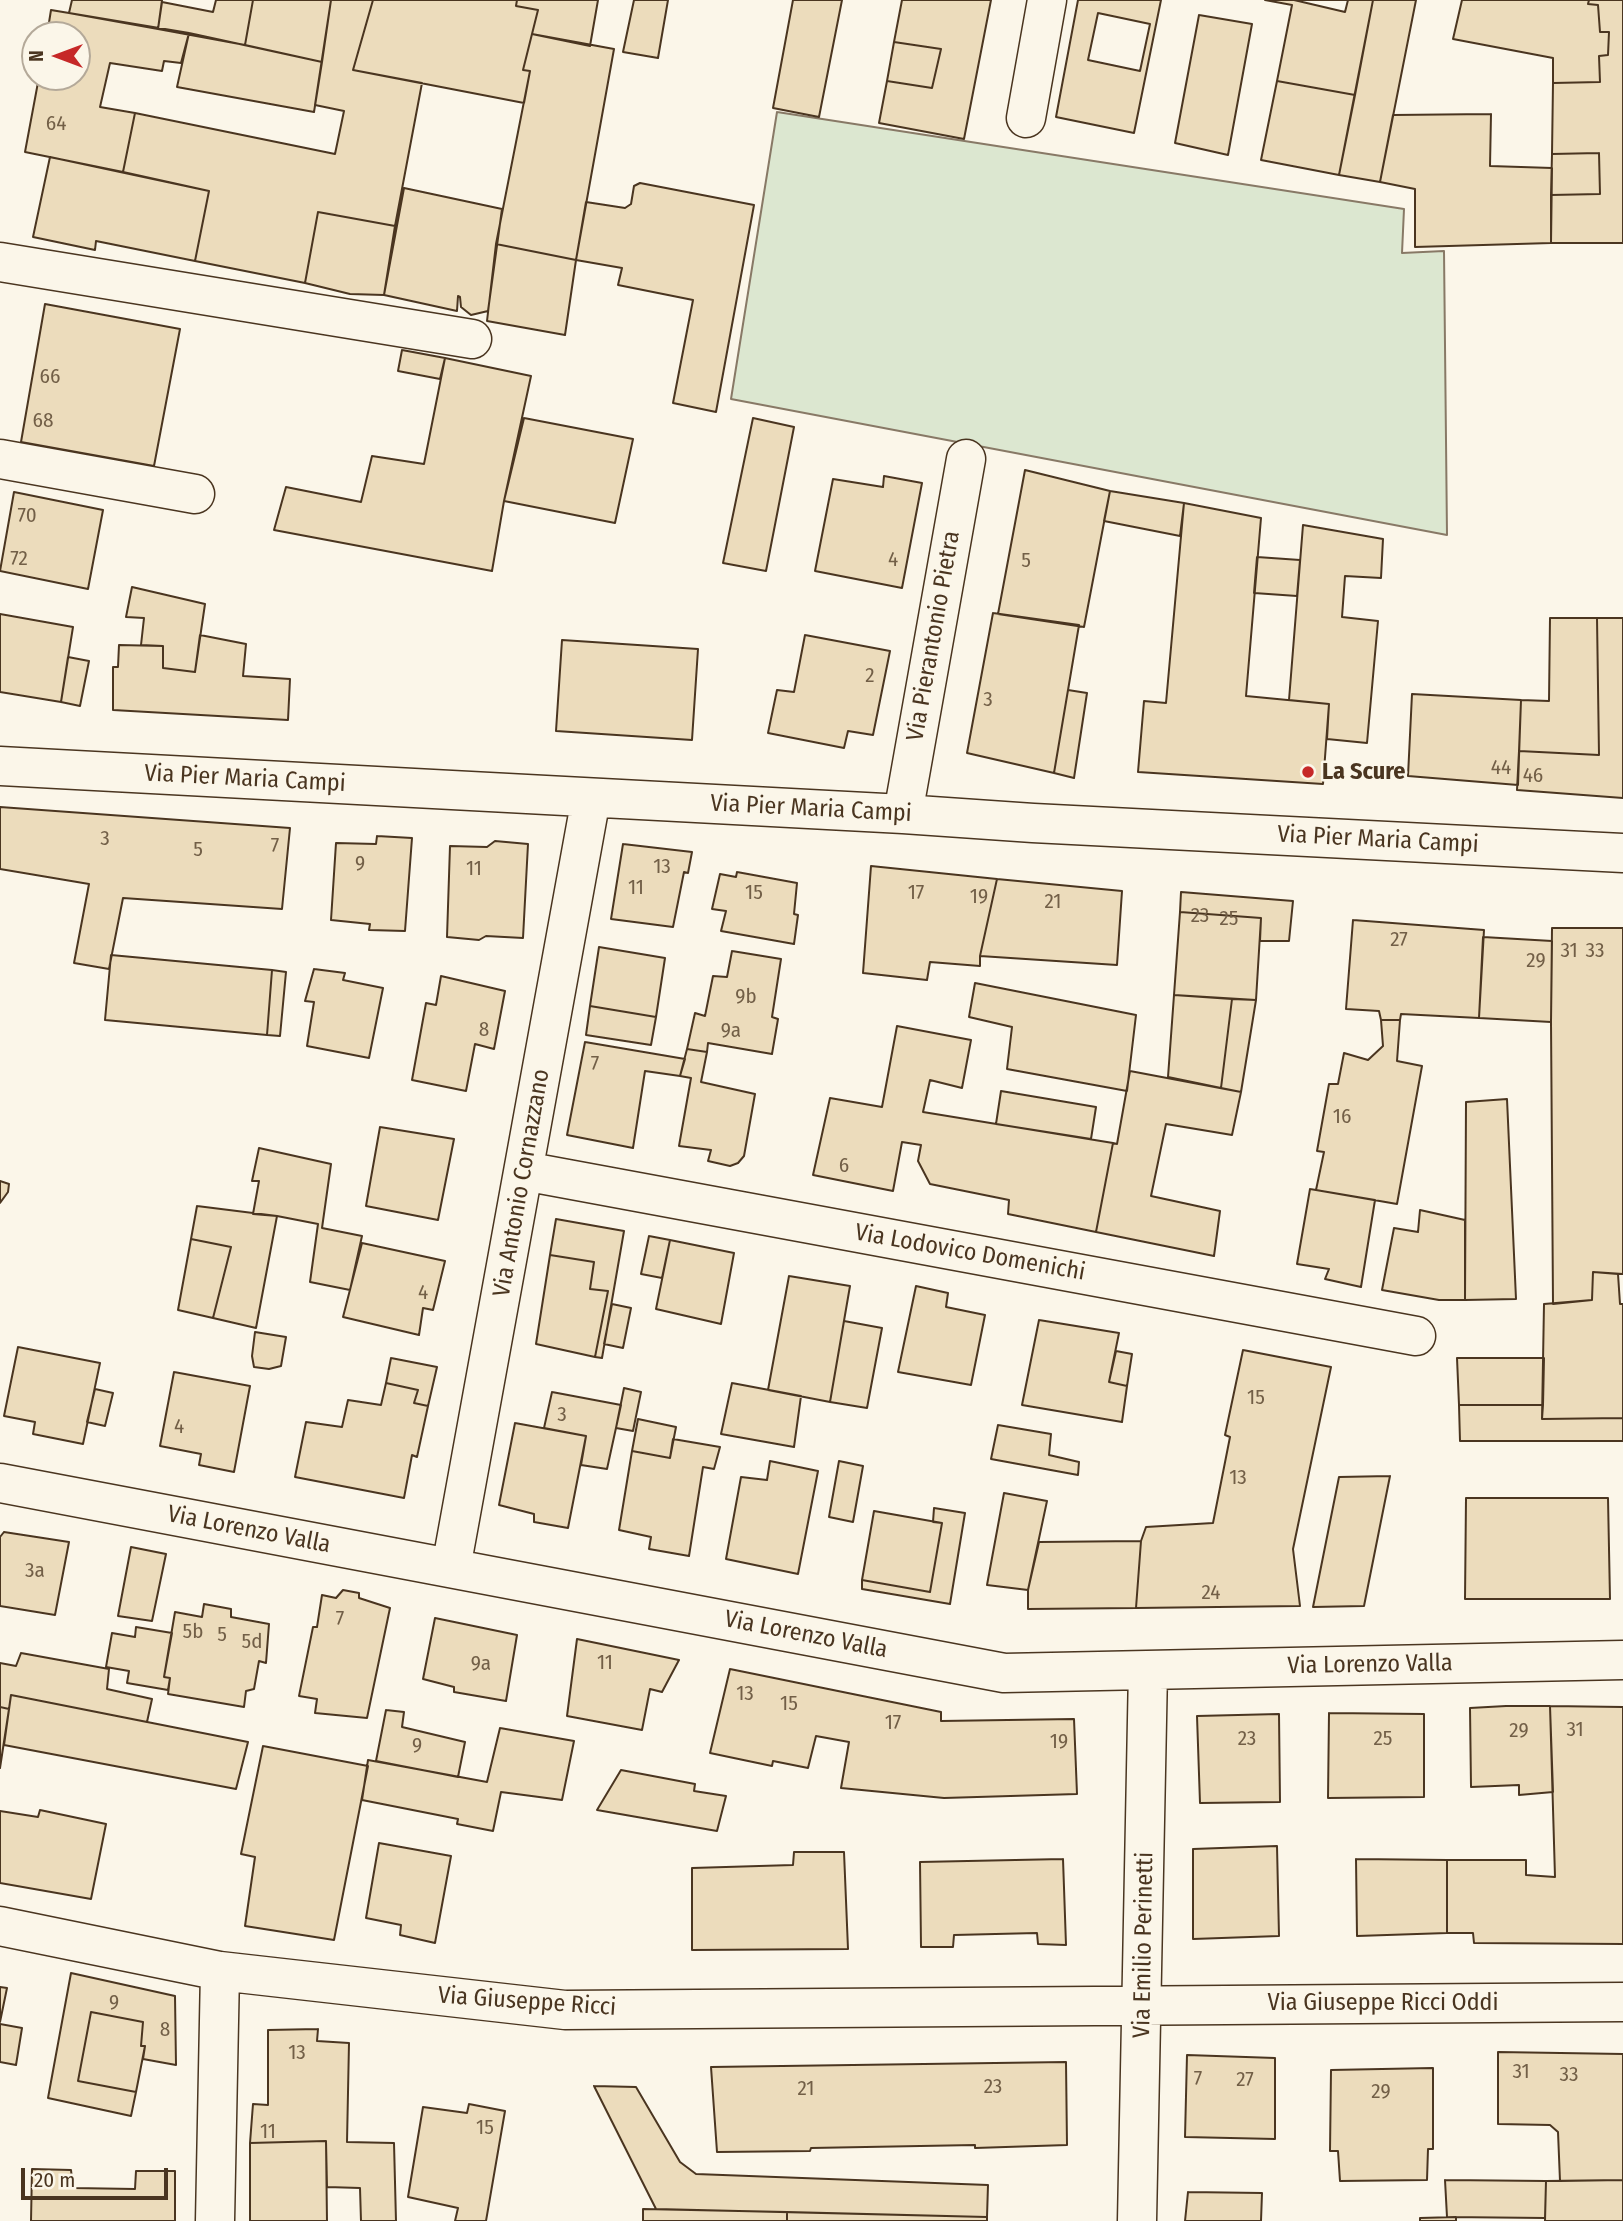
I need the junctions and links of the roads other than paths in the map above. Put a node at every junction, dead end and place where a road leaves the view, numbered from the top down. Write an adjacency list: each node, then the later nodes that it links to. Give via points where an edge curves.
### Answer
1 (1047, 0): 2 (street)
2 (1026, 118)
3 (0, 262): 4 (street)
4 (472, 339)
5 (0, 459): 7 (street)
6 (966, 459): 10 (street, Via Pierantonio Pietra)
7 (195, 494)
8 (0, 766): 9 (street, Via Pier Maria Campi)
9 (591, 799): 10 (street, Via Pier Maria Campi); 12 (street, Via Antonio Cornazzano)
10 (902, 814): 11 (street, Via Pier Maria Campi)
11 (1623, 853)
12 (524, 1171): 13 (street, Via Lodovico Domenichi); 15 (street, Via Antonio Cornazzano)
13 (1416, 1336)
14 (0, 1483): 15 (street, Via Lorenzo Valla)
15 (451, 1568): 17 (street, Via Lorenzo Valla, via 1004,1673)
16 (1623, 1660): 17 (street, Via Lorenzo Valla)
17 (1148, 1670): 21 (street, Via Emilio Perinetti)
18 (0, 1926): 19 (street, Via Giuseppe Ricci)
19 (220, 1971): 21 (street, Via Giuseppe Ricci, via 565,2010); 22 (street)
20 (1623, 2001): 21 (street, Via Giuseppe Ricci Oddi)
21 (1143, 2004): 23 (street, Via Emilio Perinetti)
22 (215, 2221)
23 (1138, 2221)

